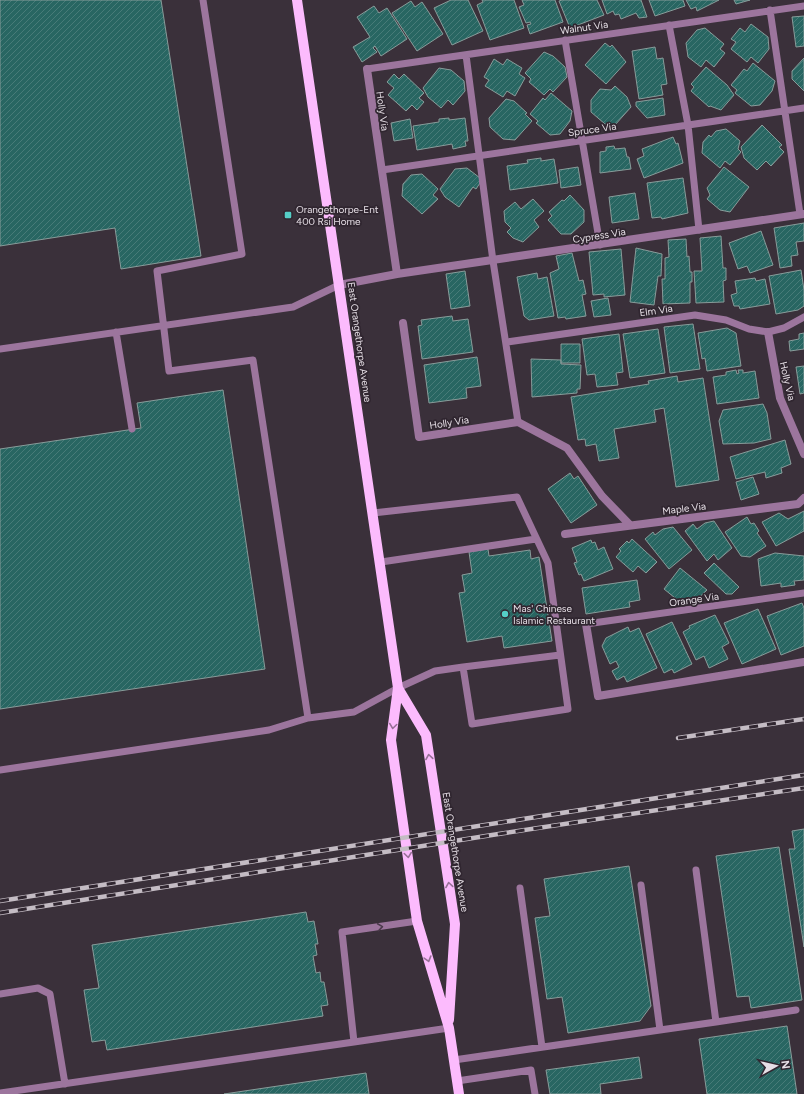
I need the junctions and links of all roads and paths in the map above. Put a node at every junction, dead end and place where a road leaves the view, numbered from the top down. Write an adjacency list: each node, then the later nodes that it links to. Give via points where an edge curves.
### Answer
1 (203, 0): 23 (lane, via 242,254 157,270)
2 (297, 0): 20 (main road, East Orangethorpe Avenue)
3 (804, 6): 4 (lane, Walnut Via)
4 (770, 10): 5 (lane, Walnut Via); 10 (lane)
5 (669, 25): 6 (lane, Walnut Via); 11 (lane)
6 (565, 40): 7 (lane, Walnut Via); 12 (lane)
7 (466, 55): 8 (lane, Walnut Via); 13 (lane)
8 (367, 69): 14 (street, Holly Via)
9 (804, 108): 10 (lane, Spruce Via)
10 (785, 111): 11 (lane, Spruce Via); 15 (lane)
11 (688, 125): 12 (lane, Spruce Via); 16 (lane)
12 (581, 141): 13 (lane, Spruce Via); 17 (lane)
13 (480, 156): 14 (lane, Spruce Via); 18 (lane)
14 (382, 170): 19 (street, Holly Via)
15 (802, 214): 16 (street, Cypress Via)
16 (699, 230): 17 (street, Cypress Via)
17 (600, 245): 18 (street, Cypress Via)
18 (493, 261): 19 (street, Cypress Via); 26 (lane)
19 (397, 274): 20 (street, Cypress Via)
20 (339, 285): 23 (lane, via 292,307); 32 (main road, East Orangethorpe Avenue)
21 (804, 317): 25 (lane, Elm Via, via 784,328)
22 (403, 323): 28 (street, Holly Via, via 419,437)
23 (163, 325): 24 (lane); 43 (lane, via 169,371 253,360)
24 (116, 332): 27 (lane); 29 (lane)
25 (768, 332): 26 (lane, Elm Via, via 695,314); 30 (street, Holly Via, via 780,398)
26 (507, 342): 28 (lane)
27 (0, 349)
28 (518, 422): 33 (street, via 567,448 602,496)
29 (132, 429)
30 (804, 454)
31 (804, 498): 33 (street, Maple Via, via 798,504)
32 (373, 513): 35 (lane, via 517,497); 36 (main road, East Orangethorpe Avenue)
33 (630, 526): 34 (street, Maple Via)
34 (565, 534)
35 (536, 539): 36 (lane); 39 (lane, via 548,563)
36 (381, 562): 42 (main road, East Orangethorpe Avenue)
37 (804, 593): 38 (lane, Orange Via)
38 (586, 624): 40 (street, via 598,696)
39 (560, 655): 41 (lane); 41 (lane, via 568,709 472,724)
40 (804, 662)
41 (463, 667): 42 (lane, via 435,671)
42 (398, 688): 43 (lane, via 354,712); 48 (main road, East Orangethorpe Avenue, one-way to 48, via 391,740); 52 (main road, East Orangethorpe Avenue, one-way to 42, via 455,924 426,735)
43 (308, 718): 44 (lane, via 269,730)
44 (0, 770)
45 (696, 870): 51 (lane)
46 (641, 885): 53 (lane)
47 (520, 888): 55 (lane)
48 (417, 921): 52 (main road, East Orangethorpe Avenue, one-way to 52); 54 (lane, one-way to 48, via 342,932)
49 (0, 994): 58 (lane, via 38,988 50,994)
50 (796, 1010): 51 (lane)
51 (716, 1022): 53 (lane)
52 (449, 1028): 54 (lane); 56 (main road, East Orangethorpe Avenue)
53 (660, 1030): 55 (lane)
54 (354, 1042): 58 (lane)
55 (542, 1047): 56 (lane)
56 (454, 1060): 57 (main road, East Orangethorpe Avenue)
57 (457, 1081): 60 (main road, East Orangethorpe Avenue); 61 (lane, via 531,1070)
58 (65, 1084): 59 (lane)
59 (0, 1093)
60 (459, 1094)
61 (535, 1094)

